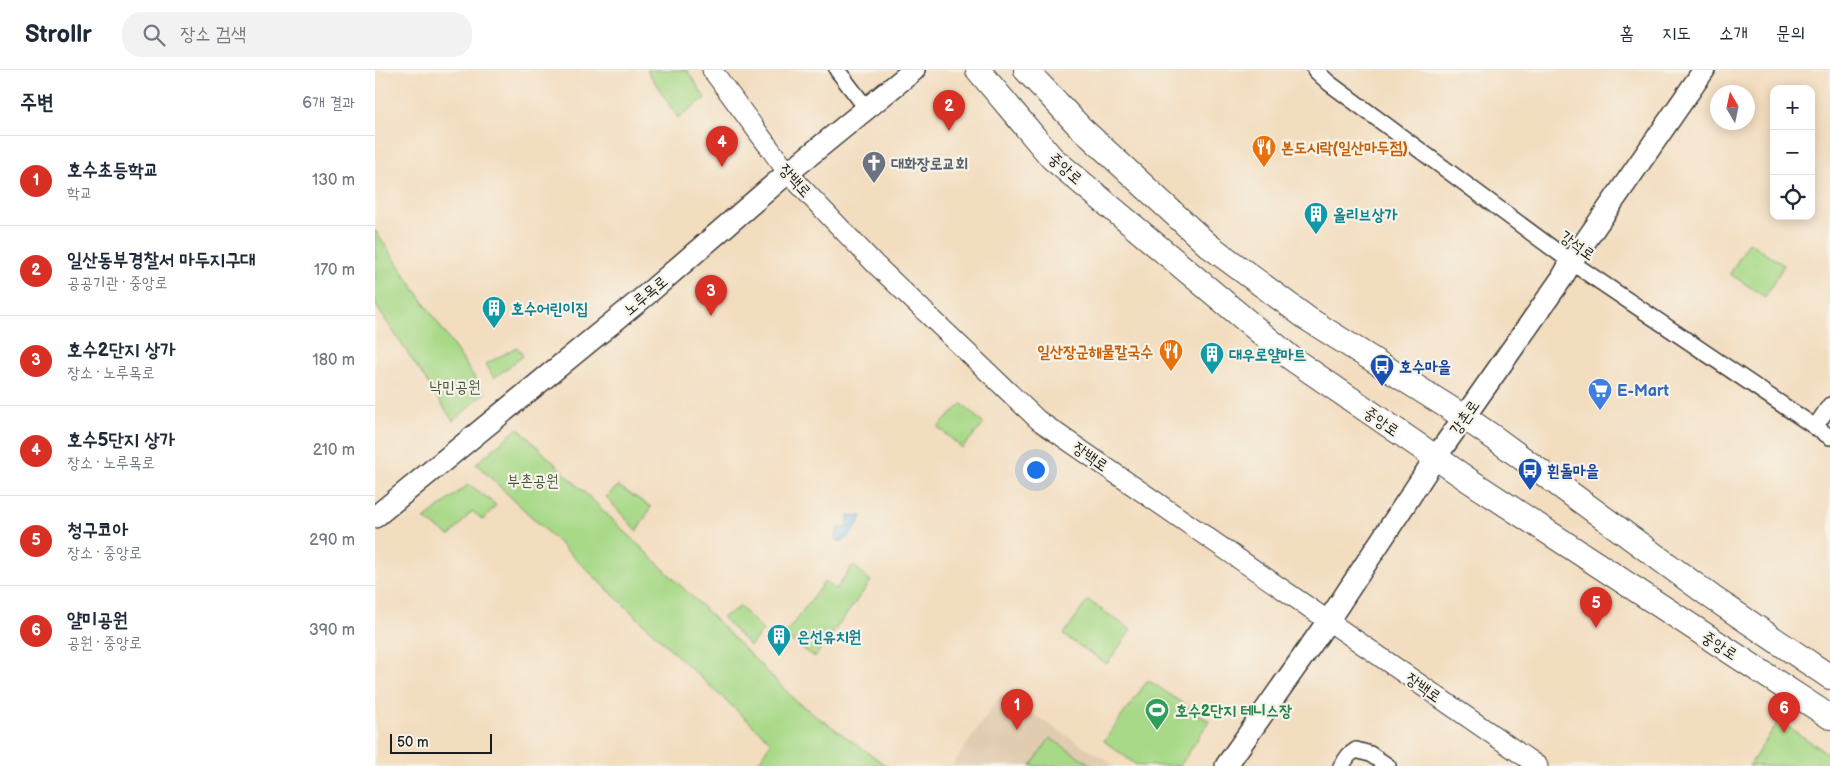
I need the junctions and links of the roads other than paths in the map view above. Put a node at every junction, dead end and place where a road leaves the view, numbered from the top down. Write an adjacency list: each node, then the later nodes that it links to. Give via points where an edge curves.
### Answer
1 (712, 70): 9 (street, 장백로)
2 (837, 70): 8 (street)
3 (914, 70): 8 (main road, 노루목로)
4 (978, 70): 15 (main road, 중앙로, via 1052,158 1291,358)
5 (1027, 70): 12 (main road, via 1080,127 1208,245 1308,319)
6 (1315, 70): 10 (street, 강석로)
7 (1704, 70): 10 (main road, 강촌로)
8 (867, 109): 9 (main road, 노루목로)
9 (788, 173): 16 (main road, 노루목로, via 645,296); 17 (street, 장백로, via 875,264 1039,420)
10 (1571, 262): 12 (main road, 강촌로); 13 (street, 강석로)
11 (1830, 405): 13 (street)
12 (1464, 417): 15 (main road, 강촌로); 18 (main road, via 1713,598)
13 (1815, 427): 14 (street, 강석로)
14 (1830, 437)
15 (1436, 457): 17 (main road, 강촌로); 19 (main road, 중앙로)
16 (375, 517)
17 (1328, 621): 20 (main road, 강촌로); 23 (street, 장백로)
18 (1830, 677)
19 (1830, 718)
20 (1226, 766)
21 (1341, 766): 22 (street, via 1356,750 1370,754)
22 (1388, 766)
23 (1538, 766)

